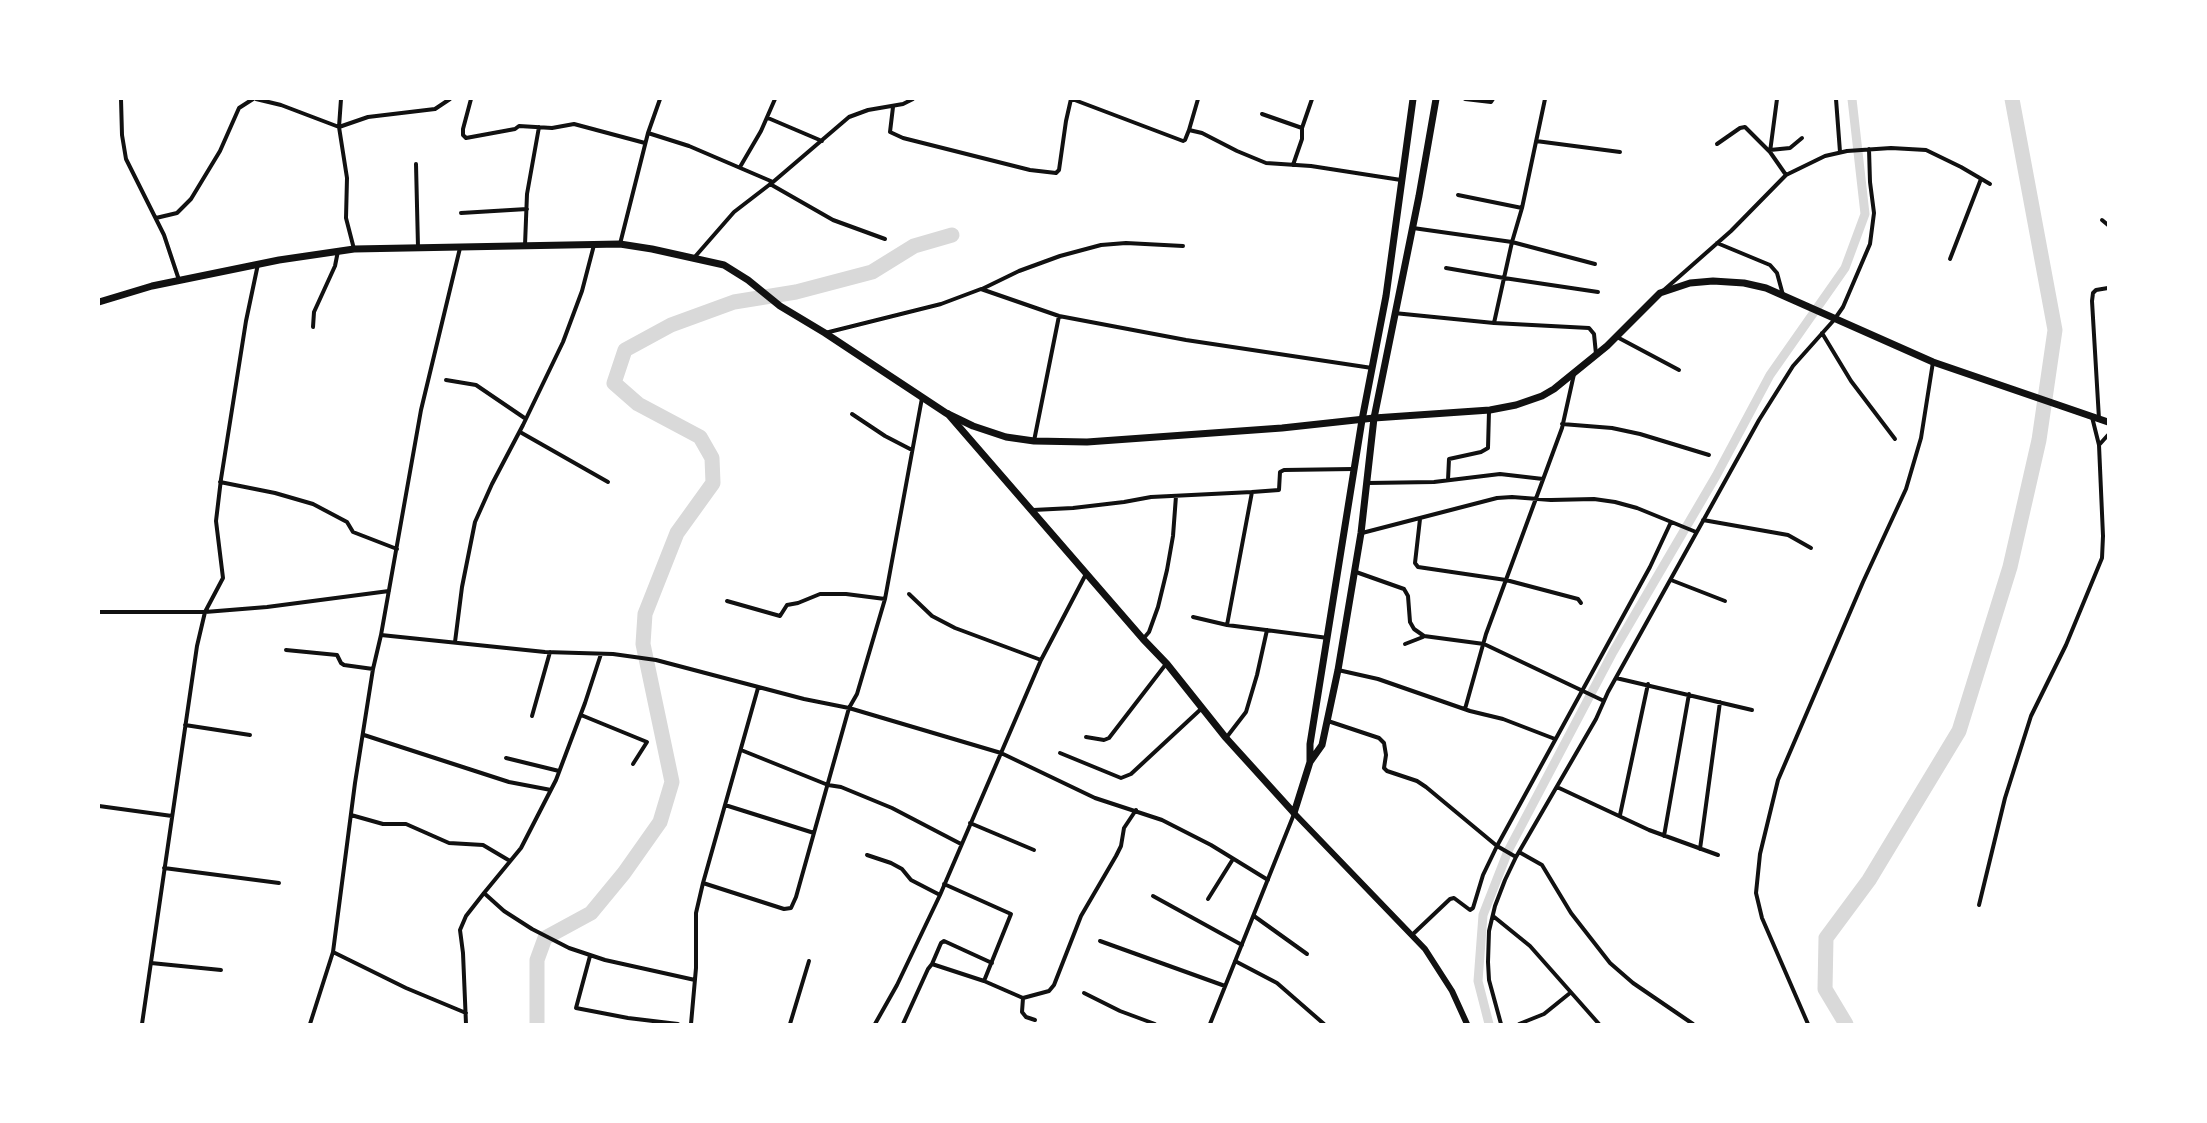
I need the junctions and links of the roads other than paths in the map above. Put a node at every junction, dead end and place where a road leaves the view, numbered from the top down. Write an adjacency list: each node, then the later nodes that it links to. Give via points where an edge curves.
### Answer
1 (121, 99): 48 (street, via 126,159)
2 (254, 99): 22 (street); 48 (street, via 239,108 220,151 191,199 177,213)
3 (341, 99): 22 (street)
4 (450, 99): 22 (street, via 435,109 368,117)
5 (471, 99): 23 (street, via 463,129 466,138 519,126)
6 (660, 99): 26 (street)
7 (775, 99): 21 (street)
8 (913, 99): 19 (street)
9 (1072, 99): 19 (street, via 1056,173 903,138 890,132); 25 (street, via 1183,141)
10 (1198, 99): 25 (street)
11 (1312, 99): 24 (street)
12 (1413, 99): 41 (main road)
13 (1436, 99): 51 (main road)
14 (1465, 99): 15 (street)
15 (1493, 99)
16 (1545, 99): 29 (street)
17 (1777, 99): 33 (street)
18 (1836, 99): 35 (street)
19 (893, 106): 28 (street, via 849,117)
20 (1262, 114): 24 (street)
21 (768, 118): 28 (street); 38 (street)
22 (339, 127): 61 (street, via 347,178 346,218)
23 (538, 127): 30 (street, via 573,124); 46 (street)
24 (1302, 128): 37 (street)
25 (1189, 130): 37 (street, via 1266,163)
26 (648, 133): 30 (street); 38 (street)
27 (1802, 138): 33 (street, via 1790,148)
28 (822, 141): 42 (street)
29 (1536, 141): 34 (street); 45 (street)
30 (645, 143): 55 (street)
31 (1717, 144): 33 (street, via 1745,128)
32 (1867, 149): 35 (street); 40 (street, via 1926,150); 78 (street, via 1874,213 1870,244)
33 (1770, 151): 39 (street)
34 (1620, 152)
35 (1840, 152): 39 (street)
36 (416, 164): 59 (street)
37 (1293, 165): 41 (street)
38 (740, 167): 42 (street)
39 (1786, 175): 54 (street)
40 (1981, 179): 43 (street); 64 (street)
41 (1402, 180): 86 (main road)
42 (771, 183): 52 (street, via 833,220); 63 (street, via 734,212)
43 (1990, 184)
44 (1458, 195): 45 (street)
45 (1522, 208): 53 (street)
46 (527, 209): 47 (street); 57 (street)
47 (461, 213)
48 (156, 218): 69 (street)
49 (2102, 220): 50 (street)
50 (2108, 225)
51 (1412, 228): 53 (street); 76 (main road)
52 (885, 239)
53 (1512, 242): 66 (street); 68 (street)
54 (1717, 243): 73 (street); 74 (street, via 1770,266 1777,273)
55 (620, 244): 56 (main road); 63 (main road)
56 (594, 245): 57 (main road); 96 (street, via 563,342)
57 (524, 246): 60 (main road)
58 (1183, 246): 71 (street, via 1101,245 1019,271)
59 (418, 247): 60 (main road); 61 (main road)
60 (460, 248): 123 (street, via 421,411)
61 (354, 249): 62 (main road)
62 (338, 251): 65 (main road); 80 (street, via 314,312)
63 (692, 260): 81 (main road, via 724,266)
64 (1950, 260)
65 (258, 264): 69 (main road); 110 (street)
66 (1595, 264)
67 (1446, 268): 68 (street)
68 (1504, 279): 72 (street); 79 (street)
69 (179, 281): 75 (main road)
70 (2108, 288): 95 (street, via 2096,290 2092,300)
71 (981, 289): 77 (street); 81 (street, via 941,304)
72 (1598, 292)
73 (1660, 293): 74 (main road, via 1690,283 1713,281 1744,283); 83 (main road)
74 (1783, 295): 78 (main road)
75 (99, 302)
76 (1394, 313): 79 (street); 94 (main road)
77 (1059, 316): 86 (street); 103 (street)
78 (1834, 320): 82 (street); 85 (main road)
79 (1494, 323): 84 (street, via 1589,328 1594,334)
80 (314, 327)
81 (825, 333): 90 (main road)
82 (1822, 333): 102 (street, via 1851,381); 118 (street, via 1793,366)
83 (1616, 336): 84 (main road); 87 (street)
84 (1596, 355): 88 (main road)
85 (1933, 362): 95 (main road); 253 (street, via 1921,438 1906,489 1778,780 1760,854 1756,893 1762,918)
86 (1372, 368): 97 (main road)
87 (1678, 370)
88 (1574, 373): 91 (main road, via 1542,396); 99 (street)
89 (446, 380): 96 (street, via 476,385)
90 (923, 396): 92 (main road); 105 (street)
91 (1489, 410): 94 (main road); 109 (street, via 1488,448 1449,459)
92 (946, 413): 103 (main road, via 987,432); 116 (main road)
93 (852, 414): 105 (street)
94 (1374, 418): 97 (main road); 112 (main road)
95 (2096, 418): 98 (main road); 104 (street)
96 (526, 419): 100 (street)
97 (1362, 420): 103 (main road, via 1087,442); 107 (main road)
98 (2108, 422)
99 (1562, 424): 106 (street, via 1621,430); 108 (street)
100 (520, 432): 111 (street); 145 (street, via 475,522)
101 (2108, 435): 104 (street)
102 (1895, 439)
103 (1034, 441)
104 (2099, 445): 124 (street)
105 (912, 450): 132 (street)
106 (1709, 455)
107 (1354, 469): 113 (street, via 1284,470 1280,472 1279,490); 144 (main road)
108 (1543, 479): 109 (street, via 1500,474); 115 (street)
109 (1448, 480): 112 (street)
110 (220, 482): 123 (street, via 313,504 347,522 353,532); 137 (street, via 216,521 223,578)
111 (608, 482)
112 (1368, 483): 121 (main road)
113 (1252, 492): 114 (street); 139 (street)
114 (1176, 496): 116 (street); 143 (street, via 1167,570 1158,607)
115 (1535, 499): 117 (street, via 1497,498); 119 (street, via 1615,502); 128 (street)
116 (1029, 510): 127 (main road)
117 (1420, 519): 121 (street); 128 (street, via 1414,562 1418,567)
118 (1703, 520): 120 (street); 122 (street, via 1788,535)
119 (1672, 522): 120 (street); 158 (street)
120 (1694, 531): 129 (street)
121 (1361, 533): 126 (main road)
122 (1811, 548)
123 (397, 549): 130 (street)
124 (2102, 558): 125 (street); 214 (street, via 2031,716 2005,798)
125 (2108, 559)
126 (1355, 572): 142 (street, via 1404,589 1410,622); 154 (main road)
127 (1086, 573): 143 (main road); 151 (street)
128 (1506, 579): 135 (street); 147 (street)
129 (1671, 580): 134 (street); 155 (street)
130 (389, 591): 137 (street); 141 (street)
131 (909, 594): 151 (street, via 932,616 955,628)
132 (885, 599): 133 (street, via 820,594 787,605 780,616); 162 (street, via 857,694)
133 (727, 601)
134 (1725, 602)
135 (1581, 603)
136 (99, 612): 137 (street)
137 (205, 612): 169 (street)
138 (1193, 617): 139 (street)
139 (1227, 625): 140 (street)
140 (1267, 630): 144 (street); 173 (street, via 1246,712)
141 (381, 635): 145 (street); 153 (street)
142 (1424, 636): 146 (street); 147 (street)
143 (1143, 639): 152 (main road)
144 (1329, 639): 179 (main road)
145 (455, 642): 149 (street)
146 (1405, 644)
147 (1484, 644): 158 (street); 164 (street)
148 (286, 650): 153 (street, via 338,655 340,663)
149 (550, 652): 150 (street); 167 (street)
150 (601, 654): 157 (street, via 656,660); 166 (street)
151 (1041, 660): 176 (street)
152 (1167, 664): 163 (main road); 172 (street, via 1109,738)
153 (373, 669): 171 (street)
154 (1338, 670): 164 (street, via 1378,679); 168 (main road)
155 (1616, 678): 156 (street); 160 (street)
156 (1648, 684): 159 (street); 190 (street)
157 (758, 688): 162 (street); 175 (street)
158 (1582, 690): 160 (street); 174 (street)
159 (1689, 694): 161 (street); 194 (street)
160 (1602, 700): 183 (street, via 1596,719)
161 (1720, 702): 165 (street); 197 (street)
162 (849, 708): 176 (street); 182 (street)
163 (1201, 709): 173 (main road); 177 (street, via 1131,774 1121,778)
164 (1465, 709): 174 (street)
165 (1752, 710)
166 (581, 715): 180 (street, via 647,742); 181 (street)
167 (532, 716)
168 (1327, 721): 179 (main road, via 1322,745); 196 (street, via 1379,738 1384,743 1387,771 1425,787)
169 (185, 725): 170 (street); 191 (street)
170 (250, 735)
171 (364, 735): 184 (street, via 509,782); 189 (street)
172 (1086, 737)
173 (1226, 738): 188 (main road)
174 (1554, 739): 196 (street)
175 (741, 750): 182 (street); 185 (street)
176 (1001, 753): 187 (street, via 1095,798); 192 (street)
177 (1060, 753)
178 (506, 758): 181 (street)
179 (1310, 762): 188 (main road)
180 (633, 764)
181 (559, 771): 184 (street)
182 (828, 785): 193 (street); 195 (street, via 885,804)
183 (1557, 787): 190 (street); 199 (street)
184 (551, 790): 204 (street, via 521,848)
185 (725, 805): 193 (street); 208 (street)
186 (99, 806): 191 (street)
187 (1136, 810): 203 (street); 234 (street, via 1124,828 1116,856 1081,916 1054,985 1048,991)
188 (1294, 813): 206 (street); 217 (main road)
189 (351, 815): 204 (street, via 383,824 406,824 450,843 483,845); 220 (street)
190 (1620, 815): 194 (street)
191 (172, 816): 205 (street)
192 (970, 823): 195 (street); 198 (street)
193 (814, 833): 208 (street, via 791,908)
194 (1664, 836): 197 (street)
195 (961, 844): 209 (street)
196 (1499, 847): 202 (street); 217 (street, via 1483,875 1472,910 1450,899)
197 (1700, 849): 201 (street)
198 (1034, 850)
199 (1519, 852): 202 (street); 252 (street, via 1542,865 1571,913 1610,963)
200 (867, 855): 211 (street, via 902,869 911,880)
201 (1718, 855)
202 (1516, 857): 215 (street)
203 (1233, 859): 206 (street); 213 (street)
204 (510, 861): 210 (street)
205 (164, 868): 207 (street); 225 (street)
206 (1268, 880): 216 (street)
207 (279, 883)
208 (704, 883): 229 (street, via 696,913)
209 (944, 884): 211 (street); 226 (street, via 1011,914)
210 (484, 893): 222 (street, via 540,934); 235 (street, via 460,930)
211 (940, 895): 243 (street)
212 (1153, 896): 219 (street)
213 (1208, 899)
214 (1979, 904)
215 (1493, 915): 233 (street, via 1530,946); 249 (street, via 1489,931 1489,980)
216 (1254, 916): 219 (street); 221 (street)
217 (1412, 935): 248 (main road, via 1452,992)
218 (1100, 941): 231 (street)
219 (1242, 945): 224 (street)
220 (333, 952): 235 (street); 238 (street)
221 (1307, 954)
222 (590, 956): 229 (street); 240 (street, via 576,1008)
223 (809, 961): 242 (street)
224 (1235, 961): 231 (street); 247 (street, via 1277,983)
225 (151, 963): 228 (street); 237 (street)
226 (992, 963): 227 (street, via 944,941); 230 (street)
227 (932, 964): 230 (street); 244 (street)
228 (221, 970)
229 (695, 980): 241 (street)
230 (984, 981): 234 (street)
231 (1225, 986): 246 (street)
232 (1084, 993): 245 (street)
233 (1570, 993): 250 (street, via 1544,1014); 251 (street)
234 (1023, 998): 236 (street, via 1022,1012)
235 (466, 1013): 239 (street)
236 (1035, 1020)
237 (142, 1024)
238 (310, 1024)
239 (466, 1024)
240 (678, 1024)
241 (691, 1024)
242 (790, 1024)
243 (874, 1024)
244 (903, 1024)
245 (1155, 1024)
246 (1210, 1024)
247 (1324, 1024)
248 (1467, 1024)
249 (1501, 1024)
250 (1519, 1024)
251 (1599, 1024)
252 (1693, 1024)
253 (1808, 1024)

